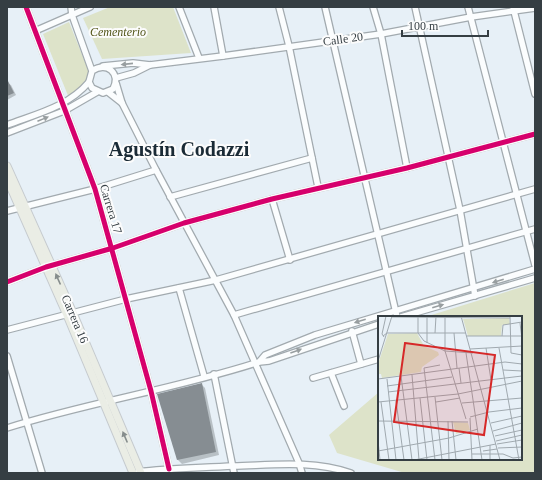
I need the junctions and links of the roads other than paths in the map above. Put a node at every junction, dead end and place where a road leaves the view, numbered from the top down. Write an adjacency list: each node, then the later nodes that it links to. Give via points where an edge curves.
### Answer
1 (26, 7): 16 (street, Carrera 17)
2 (71, 7): 13 (street)
3 (90, 7): 13 (street)
4 (179, 7): 21 (street)
5 (214, 7): 20 (street)
6 (278, 7): 19 (street)
7 (325, 7): 18 (street)
8 (373, 7): 17 (street)
9 (415, 7): 15 (street)
10 (468, 7): 14 (street)
11 (535, 8): 12 (street, Calle 20)
12 (513, 9): 14 (street, Calle 20); 29 (street)
13 (72, 15): 16 (street); 24 (street)
14 (471, 17): 15 (street, Calle 20); 36 (street)
15 (419, 26): 17 (street, Calle 20); 37 (street)
16 (35, 31): 31 (street, Carrera 17)
17 (381, 34): 18 (street, Calle 20); 40 (street)
18 (334, 40): 19 (street, Calle 20); 42 (street)
19 (289, 46): 20 (street, Calle 20); 38 (street)
20 (223, 56): 21 (street, Calle 20)
21 (199, 58): 22 (street, Calle 20)
22 (150, 65): 23 (street, Calle 20, one-way to 23, via 133,63); 25 (street, Calle 20)
23 (103, 66): 24 (street); 25 (street, via 114,72)
24 (92, 71): 26 (street)
25 (116, 81): 28 (street); 30 (street)
26 (89, 82): 27 (street); 31 (street)
27 (97, 92): 28 (street); 32 (street)
28 (108, 92): 30 (street)
29 (535, 94)
30 (122, 103): 41 (street)
31 (62, 104): 32 (street, Carrera 17); 33 (street)
32 (64, 111): 34 (street, one-way to 32); 45 (street, Carrera 17)
33 (7, 125)
34 (7, 133)
35 (535, 134): 36 (street)
36 (504, 142): 37 (street); 47 (street)
37 (447, 157): 40 (street); 51 (street)
38 (312, 158): 44 (street); 48 (street)
39 (7, 166): 50 (main road, Carrera 16)
40 (407, 168): 42 (street)
41 (156, 170): 45 (street); 48 (street)
42 (365, 177): 44 (street); 56 (street)
43 (7, 179): 50 (main road, Carrera 16)
44 (318, 187): 49 (street)
45 (95, 189): 50 (street); 57 (street, Carrera 17)
46 (535, 189): 47 (street)
47 (516, 193): 51 (street); 55 (street)
48 (170, 197): 53 (street)
49 (272, 199): 53 (street); 59 (street)
50 (23, 207): 52 (street); 61 (main road, Carrera 16)
51 (460, 210): 56 (street); 58 (street)
52 (7, 211)
53 (184, 223): 57 (street); 65 (street)
54 (535, 229): 55 (street)
55 (527, 231): 58 (street); 60 (street)
56 (378, 235): 59 (street); 63 (street)
57 (113, 248): 61 (street); 70 (street, Carrera 17)
58 (467, 249): 63 (street); 68 (street)
59 (290, 260): 65 (street)
60 (535, 265)
61 (49, 266): 66 (street); 72 (main road, Carrera 16)
62 (535, 269): 68 (street, one-way to 68)
63 (386, 271): 71 (street); 73 (street)
64 (535, 276): 69 (street)
65 (216, 280): 67 (street); 73 (street)
66 (7, 282)
67 (179, 288): 70 (street); 85 (street)
68 (473, 288): 69 (street); 71 (street)
69 (475, 296): 75 (street, one-way to 69)
70 (126, 299): 72 (street); 87 (street, Carrera 17)
71 (395, 310): 74 (street); 81 (street, one-way to 81, via 315,335 264,355)
72 (70, 314): 77 (street); 88 (main road, Carrera 16)
73 (234, 315): 81 (street)
74 (397, 316)
75 (405, 316)
76 (378, 324): 78 (street)
77 (7, 330)
78 (352, 331): 81 (street, one-way to 78); 82 (street)
79 (7, 356): 90 (street)
80 (378, 359): 82 (street)
81 (257, 363): 84 (street); 92 (street)
82 (361, 364): 83 (street)
83 (331, 373): 86 (street); 89 (street)
84 (214, 374): 85 (street); 93 (street)
85 (204, 376): 87 (street)
86 (313, 378)
87 (151, 391): 88 (street); 94 (street, Carrera 17)
88 (106, 400): 90 (street); 96 (main road, Carrera 16)
89 (344, 406)
90 (27, 422): 91 (street); 95 (street)
91 (7, 428)
92 (299, 463): 93 (street); 98 (street); 99 (street)
93 (232, 466): 94 (street); 97 (street)
94 (169, 469): 96 (street)
95 (42, 473)
96 (137, 473)
97 (234, 473)
98 (302, 473)
99 (351, 473)

